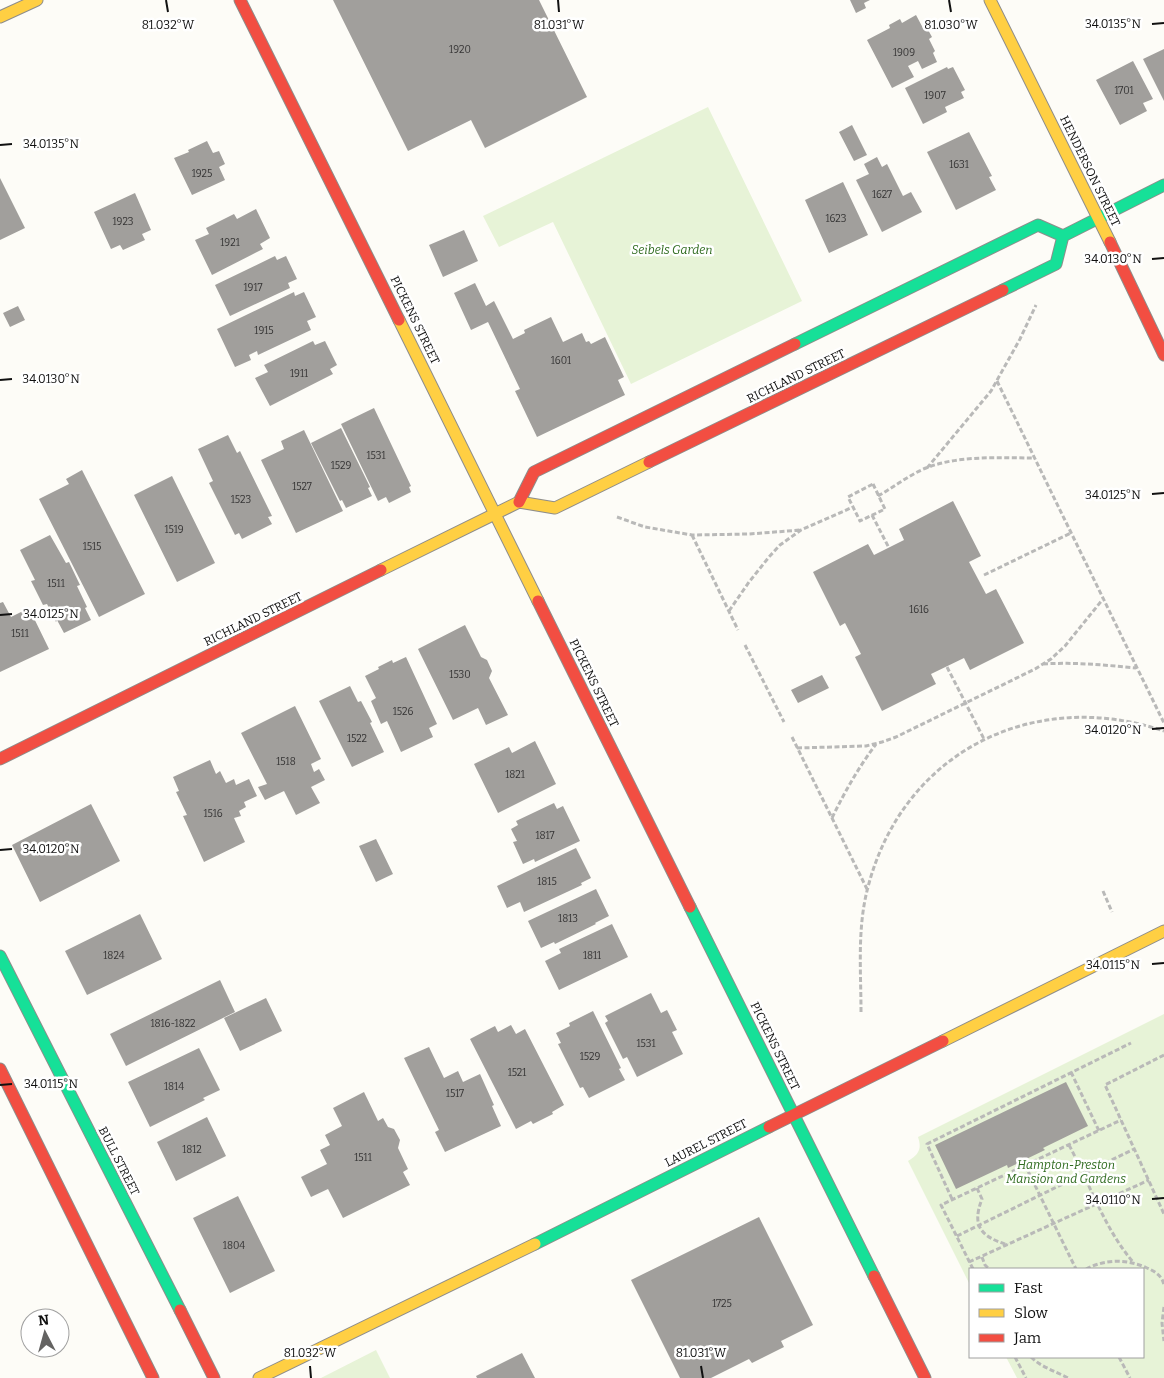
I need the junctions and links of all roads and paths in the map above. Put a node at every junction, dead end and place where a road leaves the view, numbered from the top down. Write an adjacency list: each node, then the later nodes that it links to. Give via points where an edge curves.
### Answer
1 (36, 0): 4 (street)
2 (240, 0): 16 (street, PICKENS STREET)
3 (990, 0): 6 (street, HENDERSON STREET)
4 (0, 17)
5 (1164, 184): 6 (street)
6 (1098, 217): 7 (street); 9 (street, HENDERSON STREET)
7 (1062, 236): 14 (street, via 1038,224 893,301 534,472); 14 (street, RICHLAND STREET, via 1056,264 909,331 555,508)
8 (1036, 305): 10 (path)
9 (1164, 355)
10 (997, 381): 11 (path); 12 (path)
11 (1035, 458): 12 (path, via 949,462); 20 (path)
12 (927, 468): 13 (path)
13 (878, 496): 15 (path, via 873,484 848,497); 17 (path, via 885,509)
14 (519, 502): 16 (street, RICHLAND STREET)
15 (853, 507): 17 (path, via 860,521); 19 (path)
16 (495, 514): 39 (street, RICHLAND STREET); 51 (street, PICKENS STREET)
17 (872, 515): 22 (path)
18 (616, 518): 21 (path)
19 (801, 530): 21 (path); 25 (path, via 769,557)
20 (1071, 533): 23 (path); 24 (path)
21 (692, 535): 25 (path)
22 (889, 548)
23 (984, 575)
24 (1103, 599): 28 (path, via 1065,646); 30 (path)
25 (729, 610): 26 (path)
26 (738, 630)
27 (746, 646): 32 (path)
28 (1043, 664): 30 (path, via 1085,663); 31 (path)
29 (947, 667): 31 (path)
30 (1136, 668): 33 (path)
31 (965, 703): 36 (path); 37 (path)
32 (784, 722)
33 (1164, 723)
34 (1164, 731): 36 (path, via 1121,720 1057,718 1033,721)
35 (792, 737): 38 (path)
36 (984, 739): 41 (path, via 961,752 923,785 887,837)
37 (876, 744): 38 (path); 40 (path, via 848,786)
38 (797, 748): 40 (path)
39 (0, 759)
40 (832, 818): 41 (path)
41 (867, 889): 46 (path, via 861,930)
42 (1103, 891): 43 (path)
43 (1112, 912)
44 (1164, 931): 51 (street, LAUREL STREET)
45 (0, 956): 82 (street, BULL STREET)
46 (862, 1012)
47 (1131, 1043): 50 (path)
48 (1164, 1055): 52 (path, via 1105,1085)
49 (0, 1069): 81 (street)
50 (1071, 1072): 53 (path); 61 (path, via 927,1144)
51 (794, 1114): 83 (street, LAUREL STREET); 84 (street, PICKENS STREET)
52 (1121, 1120): 53 (path); 55 (path)
53 (1099, 1131): 54 (path)
54 (1069, 1144): 56 (path); 57 (path)
55 (1134, 1149): 57 (path); 58 (path)
56 (1025, 1165): 59 (path); 60 (path)
57 (1084, 1174): 60 (path); 62 (path)
58 (1148, 1180): 62 (path); 63 (path)
59 (977, 1188): 61 (path); 65 (path, via 982,1199)
60 (1040, 1195): 64 (path); 65 (path)
61 (952, 1199): 66 (path, via 941,1204)
62 (1097, 1204): 64 (path); 70 (path, via 1122,1250)
63 (1164, 1214)
64 (1054, 1224): 67 (path); 73 (path)
65 (979, 1225): 66 (path); 67 (path, via 993,1240)
66 (957, 1236): 69 (path)
67 (1008, 1244): 68 (path)
68 (982, 1257): 69 (path); 72 (path)
69 (969, 1262): 71 (path)
70 (1133, 1262): 74 (path, via 1104,1262); 75 (path, via 1159,1275)
71 (972, 1268)
72 (988, 1268)
73 (1076, 1268)
74 (1089, 1268)
75 (1164, 1285)
76 (1164, 1307): 77 (path)
77 (1164, 1341)
78 (1016, 1358): 85 (path)
79 (1032, 1358): 86 (path)
80 (1120, 1358): 87 (path)
81 (153, 1378)
82 (214, 1378)
83 (259, 1378)
84 (925, 1378)
85 (1026, 1378)
86 (1068, 1378)
87 (1130, 1378)

